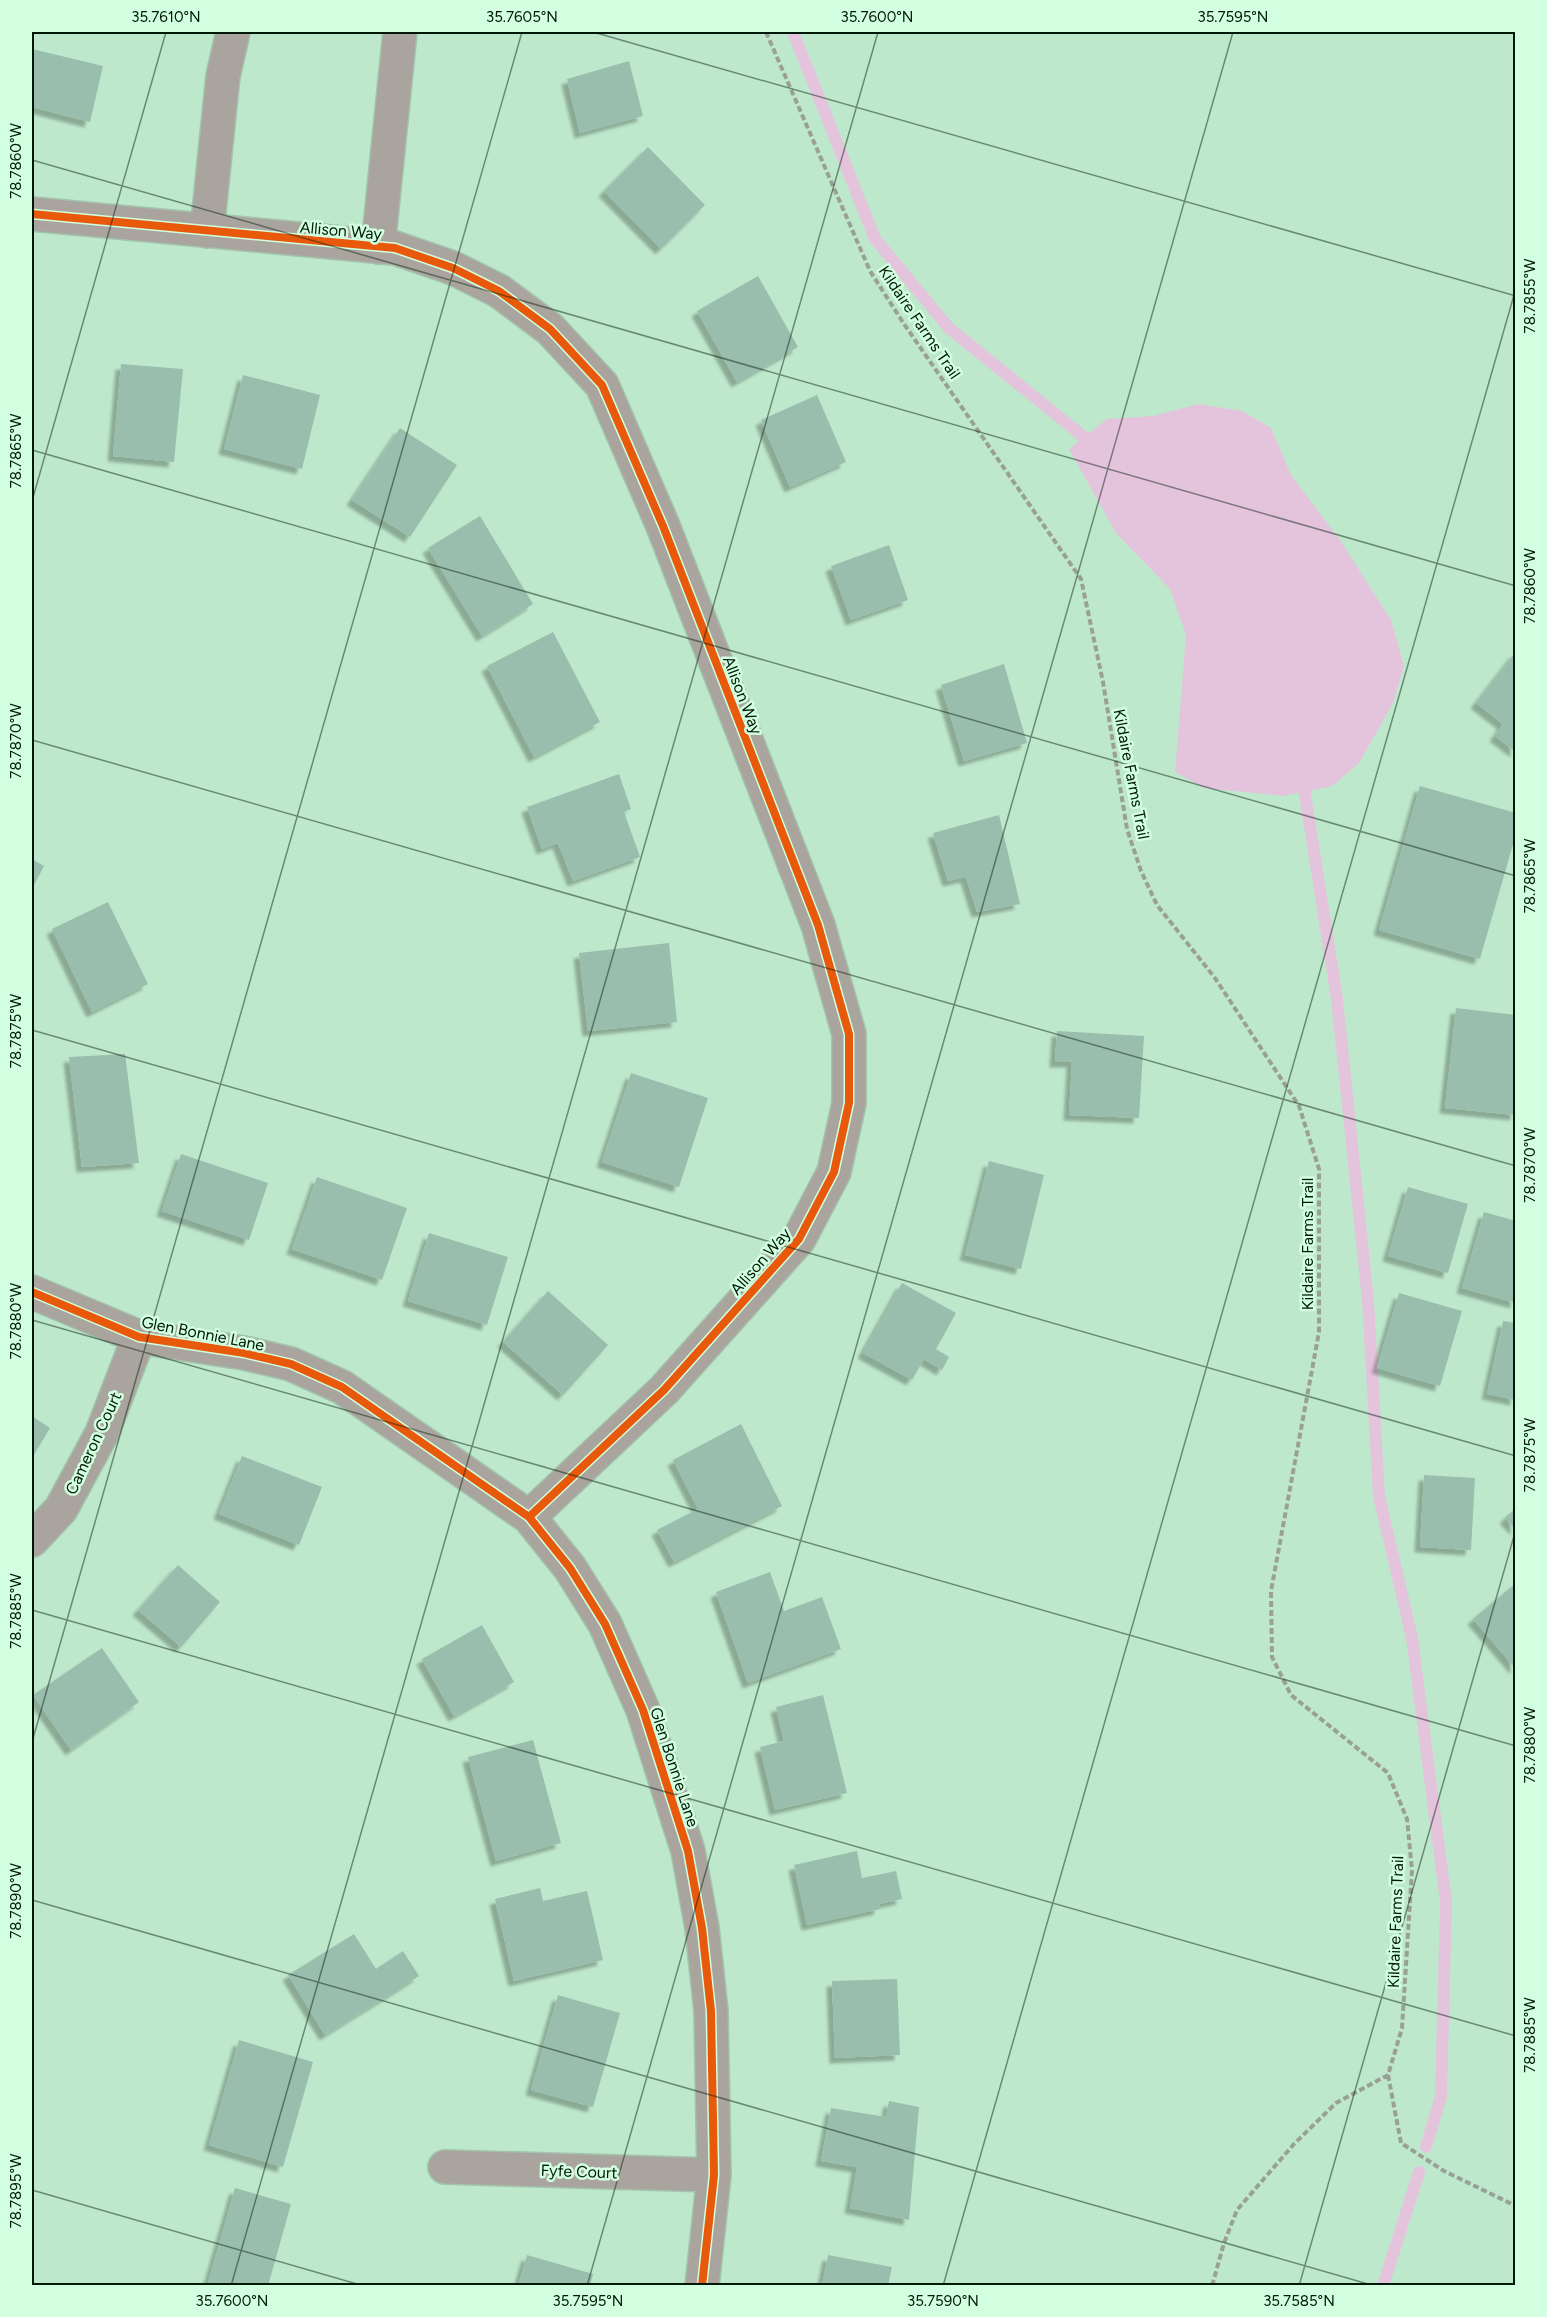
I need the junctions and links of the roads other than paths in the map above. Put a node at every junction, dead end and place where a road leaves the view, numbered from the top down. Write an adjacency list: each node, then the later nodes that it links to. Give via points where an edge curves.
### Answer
1 (233, 32): 4 (street, via 223,75)
2 (400, 32): 5 (street, Allison Way)
3 (32, 214): 4 (street, Allison Way)
4 (207, 231): 5 (street, Allison Way)
5 (378, 247): 8 (street, Allison Way, via 395,248 453,268 500,291 550,329 602,386 663,526 818,926 849,1034 849,1103 834,1172 799,1239 664,1390)
6 (32, 1292): 7 (street, Glen Bonnie Lane)
7 (139, 1337): 8 (street, Glen Bonnie Lane, via 244,1353 312,1373 342,1387); 9 (street, Cameron Court, via 102,1433 72,1490 61,1509)
8 (529, 1517): 11 (street, Glen Bonnie Lane, via 570,1568 605,1624 643,1710 688,1851 711,2011)
9 (32, 1540)
10 (445, 2167): 11 (street, Fyfe Court)
11 (714, 2175): 12 (street, Glen Bonnie Lane)
12 (702, 2286)

